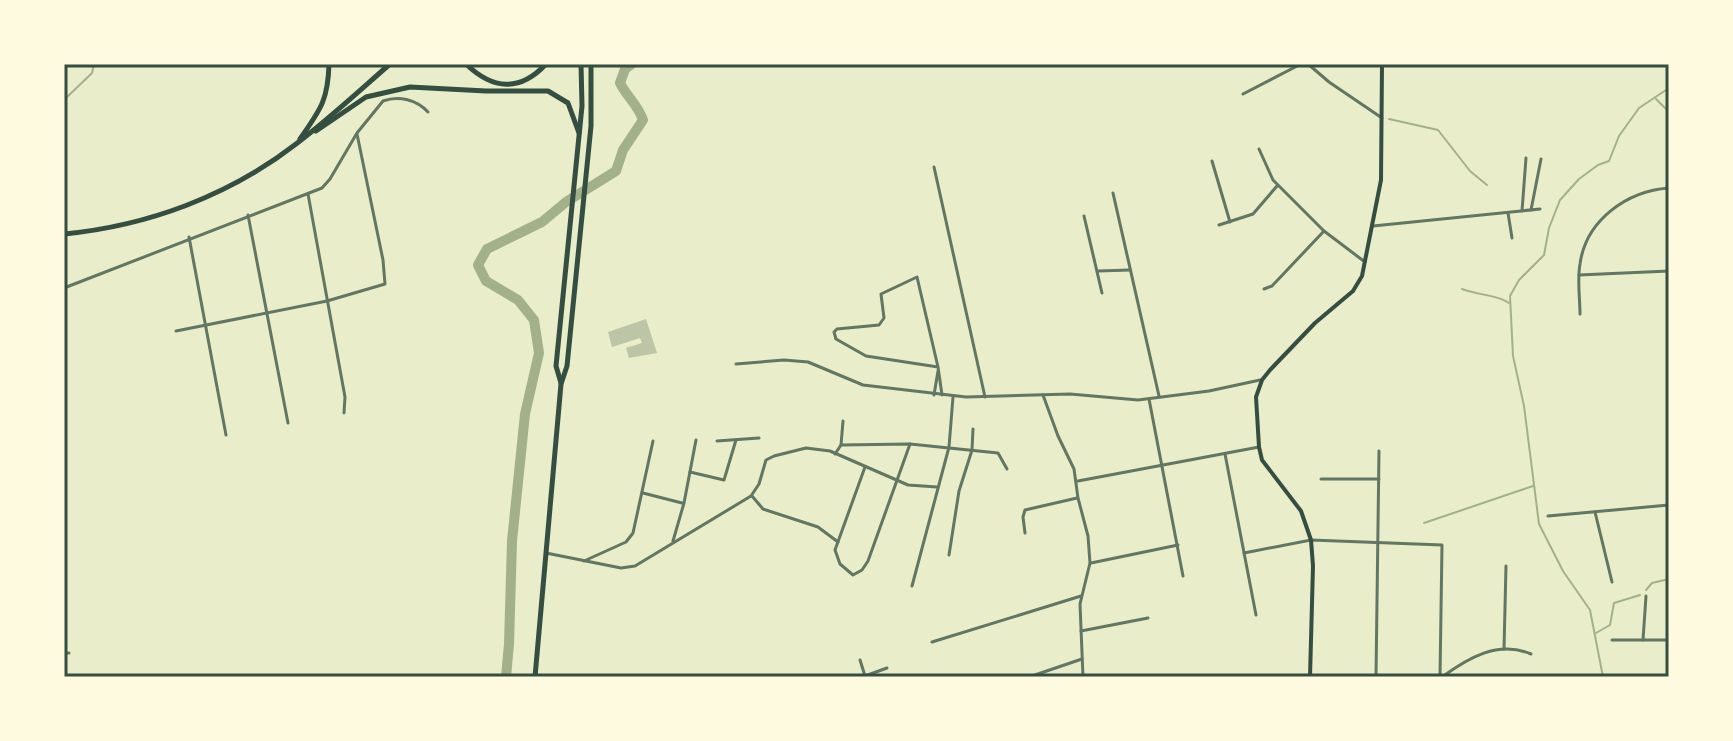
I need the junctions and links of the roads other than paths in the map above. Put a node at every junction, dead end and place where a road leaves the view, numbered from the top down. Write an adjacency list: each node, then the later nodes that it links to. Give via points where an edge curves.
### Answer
1 (329, 64): 15 (main road, via 323,105)
2 (390, 64): 15 (main road)
3 (466, 64): 4 (main road, via 491,82 511,85 526,81)
4 (546, 64)
5 (581, 64): 14 (main road)
6 (591, 64): 54 (main road, via 583,213)
7 (1301, 64): 10 (street)
8 (1308, 64): 12 (street)
9 (1382, 64): 12 (main road)
10 (1243, 94)
11 (428, 112): 13 (street, via 419,104 390,98)
12 (1382, 118): 33 (main road, via 1381,180)
13 (357, 133): 24 (street, via 330,179); 46 (street, via 385,284)
14 (579, 133): 15 (main road, via 568,103 548,91 410,87 366,97); 54 (main road, via 556,366)
15 (295, 145): 35 (main road, via 202,200 144,221)
16 (1259, 149): 21 (street)
17 (1526, 158): 27 (street)
18 (1541, 159): 26 (street)
19 (1212, 161): 31 (street)
20 (934, 167): 59 (street)
21 (1278, 185): 31 (street, via 1253,214); 34 (street)
22 (1669, 188): 42 (street, via 1637,195 1605,216 1587,241)
23 (1113, 193): 39 (street)
24 (308, 194): 29 (street); 46 (street)
25 (1540, 209): 26 (street)
26 (1531, 210): 27 (street)
27 (1522, 211): 28 (street)
28 (1508, 213): 33 (street); 37 (street)
29 (248, 215): 36 (street); 47 (street)
30 (1084, 216): 40 (street)
31 (1230, 222): 32 (street)
32 (1219, 225)
33 (1373, 226): 38 (main road)
34 (1324, 231): 38 (street); 44 (street)
35 (64, 234)
36 (189, 237): 43 (street); 49 (street)
37 (1512, 238)
38 (1365, 262): 53 (main road, via 1353,291)
39 (1130, 270): 40 (street); 60 (street)
40 (1097, 271): 45 (street)
41 (1669, 271): 42 (street)
42 (1579, 275): 48 (street)
43 (64, 288)
44 (1264, 289)
45 (1102, 293)
46 (327, 301): 47 (street); 62 (street)
47 (267, 313): 49 (street); 64 (street)
48 (1580, 314)
49 (207, 324): 50 (street); 66 (street)
50 (176, 331)
51 (736, 364): 55 (street, via 808,362 863,385)
52 (938, 367): 52 (street, via 917,277 881,294 884,318 879,325 834,332 836,339 866,356); 55 (street); 56 (street)
53 (1262, 380): 60 (street); 75 (main road, via 1255,406)
54 (561, 384): 102 (main road)
55 (934, 395): 56 (street)
56 (942, 395): 58 (street)
57 (1043, 395): 59 (street); 61 (street); 87 (street)
58 (953, 397): 59 (street); 74 (street)
59 (985, 398)
60 (1159, 398): 61 (street)
61 (1149, 399): 80 (street)
62 (344, 413)
63 (843, 421): 73 (street)
64 (288, 423)
65 (973, 429): 76 (street)
66 (226, 435)
67 (759, 438): 69 (street)
68 (696, 440): 83 (street)
69 (736, 440): 71 (street); 83 (street, via 724,480)
70 (653, 441): 89 (street)
71 (717, 441)
72 (910, 444): 73 (street); 74 (street); 86 (street)
73 (841, 445): 78 (street)
74 (949, 447): 76 (street); 88 (street)
75 (1259, 447): 79 (street); 97 (main road, via 1265,466 1301,511)
76 (972, 450): 82 (street, via 998,453); 104 (street)
77 (1379, 451): 85 (street)
78 (835, 454): 81 (street); 90 (street, via 806,448 769,458)
79 (1225, 454): 80 (street); 103 (street)
80 (1162, 465): 87 (street); 101 (street)
81 (865, 467): 86 (street); 99 (street)
82 (1007, 469)
83 (690, 472): 92 (street)
84 (1321, 479): 85 (street)
85 (1379, 479): 100 (street)
86 (898, 481): 88 (street); 99 (street, via 862,570 853,575 844,568 836,556)
87 (1076, 481): 91 (street)
88 (937, 487): 110 (street)
89 (643, 493): 92 (street); 105 (street, via 629,539)
90 (751, 496): 98 (street); 99 (street, via 763,509 818,527)
91 (1078, 498): 96 (street, via 1025,510); 106 (street)
92 (684, 503): 98 (street)
93 (1669, 505): 94 (street)
94 (1595, 512): 95 (street); 109 (street)
95 (1548, 516)
96 (1025, 533)
97 (1311, 540): 100 (street); 103 (street); 129 (main road)
98 (673, 541): 105 (street, via 631,568)
99 (838, 542)
100 (1378, 543): 130 (street); 131 (street, via 1442,545)
101 (1178, 545): 106 (street); 108 (street)
102 (546, 553): 105 (street); 126 (main road)
103 (1244, 553): 113 (street)
104 (949, 555)
105 (584, 561)
106 (1090, 563): 111 (street)
107 (1506, 566): 120 (street)
108 (1183, 576)
109 (1612, 582)
110 (912, 586)
111 (1081, 596): 115 (street); 119 (street)
112 (1646, 596): 117 (street)
113 (1256, 615)
114 (1148, 618): 115 (street)
115 (1081, 631): 122 (street)
116 (1612, 640): 117 (street)
117 (1643, 640): 118 (street)
118 (1669, 640)
119 (932, 642)
120 (1504, 649): 121 (street); 131 (street, via 1478,655)
121 (1531, 654)
122 (1083, 659): 127 (street); 128 (street)
123 (860, 660): 125 (street)
124 (887, 668): 125 (street)
125 (865, 676)
126 (535, 677)
127 (1029, 677)
128 (1083, 677)
129 (1310, 677)
130 (1376, 677)
131 (1441, 677)

